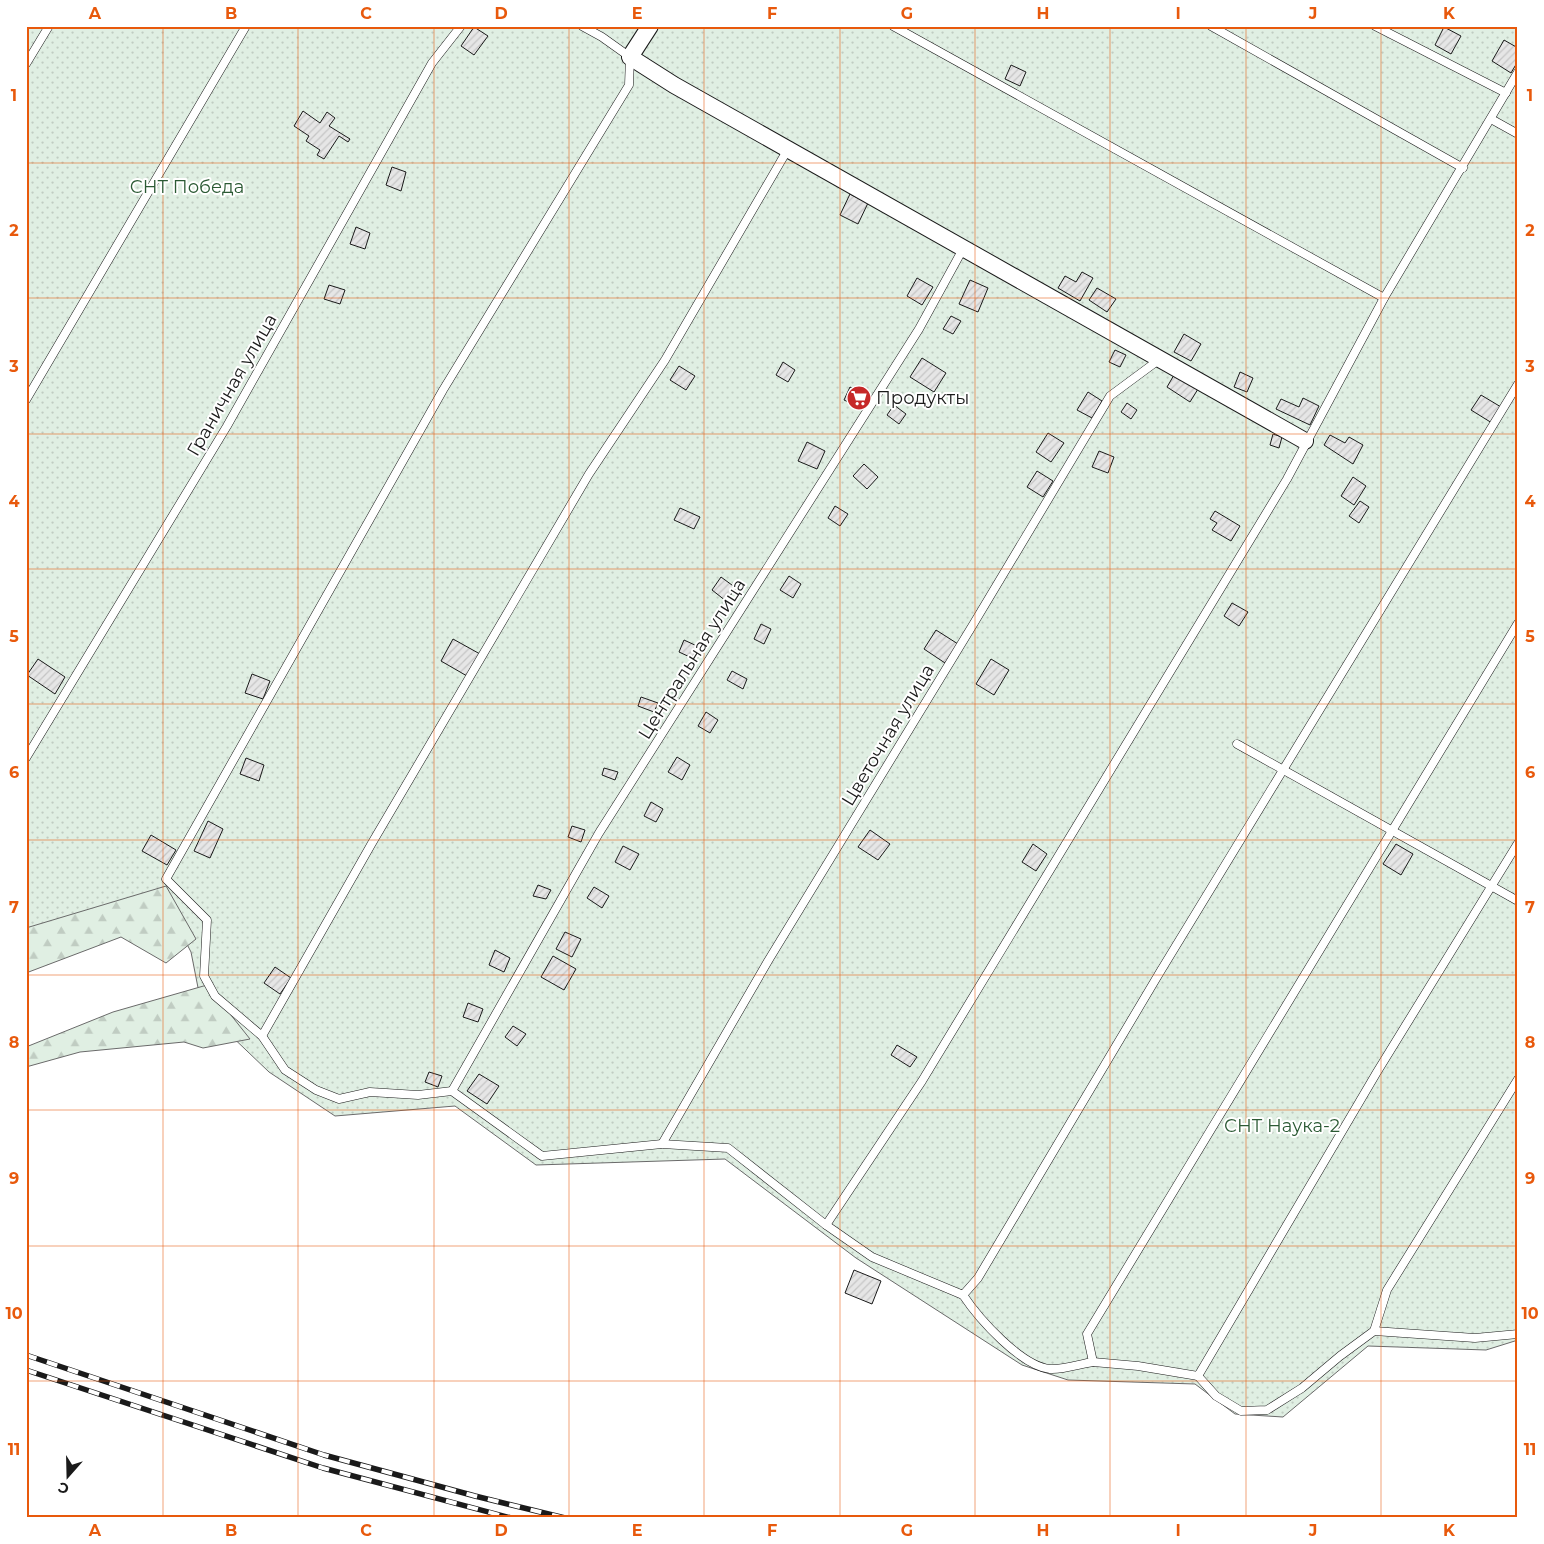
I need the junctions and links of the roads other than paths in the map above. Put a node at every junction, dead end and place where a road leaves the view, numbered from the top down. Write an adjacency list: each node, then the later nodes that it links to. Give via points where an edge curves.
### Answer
1 (48, 26): 10 (lane)
2 (246, 26): 21 (lane)
3 (461, 26): 25 (lane, Граничная улица, via 432,63 227,426)
4 (582, 26): 9 (lane)
5 (650, 26): 9 (street)
6 (892, 26): 18 (lane)
7 (1211, 26): 16 (lane)
8 (1375, 26): 12 (lane)
9 (630, 57): 15 (street); 31 (lane, via 629,85 443,390 166,879 208,920 204,976 215,996)
10 (26, 64)
11 (1518, 72): 12 (lane)
12 (1506, 93): 13 (lane)
13 (1491, 119): 14 (lane); 16 (lane)
14 (1518, 134)
15 (788, 149): 17 (street); 31 (lane, via 666,360 589,474)
16 (1463, 168): 18 (lane)
17 (964, 247): 19 (street); 33 (lane, Центральная улица, via 919,329 599,834)
18 (1384, 298): 22 (lane)
19 (1160, 359): 22 (street); 34 (lane, Цветочная улица, via 1110,396 768,961)
20 (1518, 384): 26 (lane)
21 (26, 400)
22 (1305, 441): 35 (lane, via 1287,479 922,1081)
23 (1518, 623): 27 (lane)
24 (1237, 744): 26 (lane)
25 (26, 758)
26 (1283, 771): 27 (lane); 36 (lane, via 978,1278)
27 (1390, 832): 29 (lane); 39 (lane, via 1086,1334)
28 (1518, 843): 29 (lane)
29 (1490, 887): 30 (lane); 40 (lane)
30 (1518, 901)
31 (262, 1036): 33 (lane, via 284,1070 316,1090 339,1099 370,1092 418,1095)
32 (1518, 1079): 37 (lane, via 1387,1290)
33 (452, 1091): 34 (lane, via 542,1156)
34 (662, 1144): 35 (lane, via 728,1148)
35 (826, 1225): 36 (lane, via 872,1257)
36 (963, 1295): 39 (lane, via 976,1314 1027,1361 1051,1369)
37 (1374, 1331): 38 (lane, via 1475,1338); 40 (lane, via 1302,1388 1267,1410 1241,1411 1216,1396)
38 (1518, 1334)
39 (1093, 1362): 40 (lane)
40 (1198, 1376)

